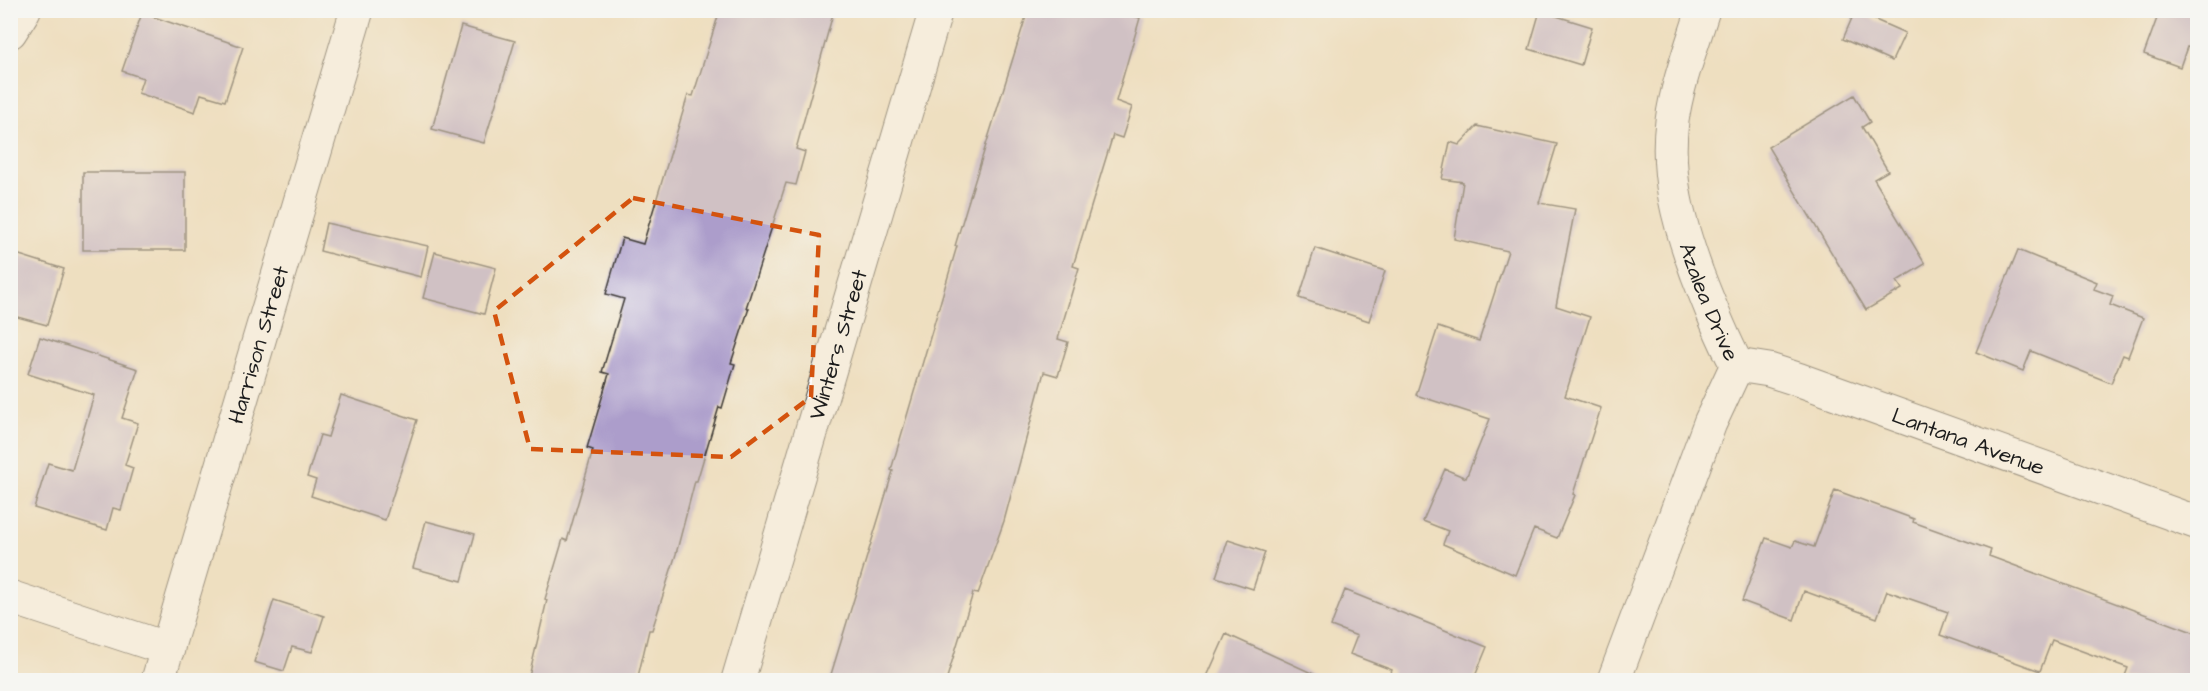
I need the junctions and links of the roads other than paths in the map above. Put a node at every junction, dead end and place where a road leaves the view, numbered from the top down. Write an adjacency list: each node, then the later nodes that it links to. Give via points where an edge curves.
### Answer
1 (24, 10): 5 (street)
2 (357, 10): 9 (street, Harrison Street)
3 (936, 10): 11 (street, Winters Street)
4 (1703, 10): 6 (street, Azalea Drive, via 1672,119 1670,172 1683,234 1712,313)
5 (10, 32)
6 (1737, 365): 7 (street, Lantana Avenue, via 1800,380); 12 (street, Azalea Drive, via 1710,423)
7 (2198, 523)
8 (10, 597): 9 (street)
9 (168, 649): 10 (street, Harrison Street)
10 (158, 681)
11 (738, 681)
12 (1614, 681)

